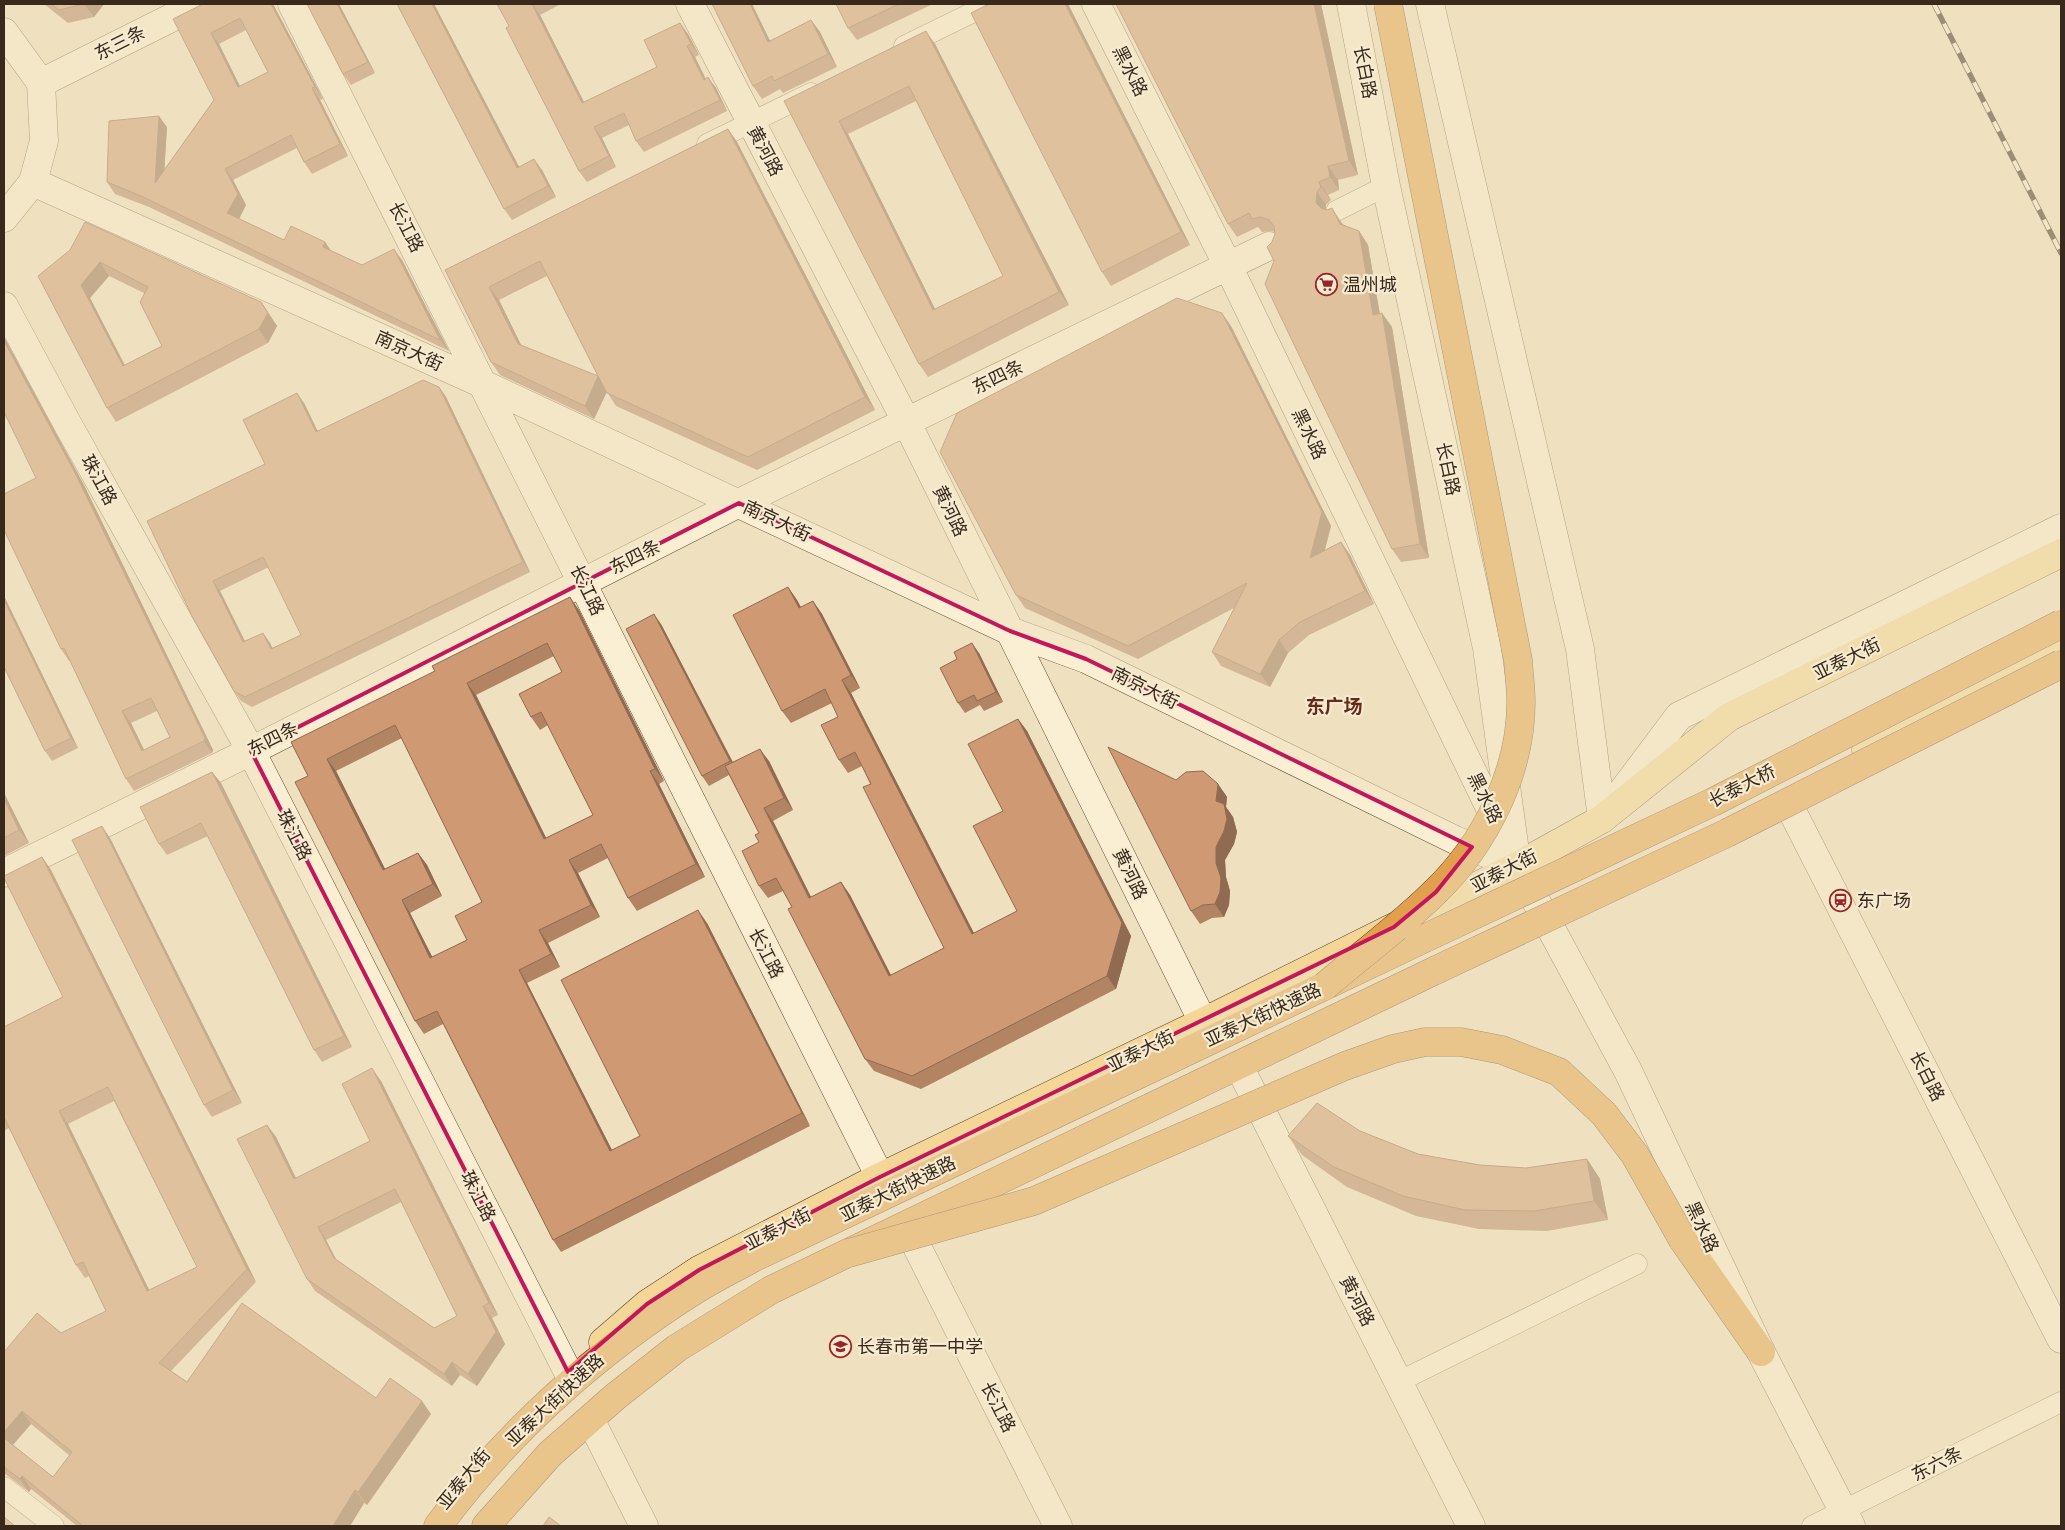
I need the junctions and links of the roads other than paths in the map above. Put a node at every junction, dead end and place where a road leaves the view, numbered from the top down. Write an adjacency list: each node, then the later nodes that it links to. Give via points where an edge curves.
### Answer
1 (199, 4): 11 (street, 东三条)
2 (292, 4): 22 (street, 长江路, via 442,275)
3 (690, 4): 13 (street, 黄河路)
4 (990, 4): 10 (street)
5 (1096, 4): 20 (street, 黑水路)
6 (1352, 4): 16 (street, 长白路)
7 (1388, 4): 41 (highway, bridge, via 1518,660 1521,703 1512,766 1483,831 1436,892)
8 (1430, 4): 35 (street, via 1580,649)
9 (4, 32): 11 (street)
10 (883, 57)
11 (41, 83): 15 (street, via 44,141)
12 (830, 83): 13 (street)
13 (750, 123): 14 (street); 23 (street, 黄河路)
14 (688, 153)
15 (33, 182): 18 (street); 22 (street, 南京大街)
16 (1386, 186): 17 (street); 36 (street, 长白路, via 1487,648)
17 (1336, 211)
18 (4, 218)
19 (1269, 246): 20 (street, 东四条)
20 (1228, 266): 23 (street, 东四条); 36 (street, 黑水路)
21 (4, 306): 33 (street, 珠江路, via 66,423)
22 (483, 384): 24 (street, 南京大街); 27 (street, 长江路)
23 (906, 421): 24 (street, 东四条); 29 (street, 黄河路)
24 (739, 503): 27 (street, 东四条); 29 (street, 南京大街)
25 (2061, 528): 35 (street, via 1678,716)
26 (2061, 553): 35 (main road, 亚泰大街, via 1729,717)
27 (584, 583): 33 (street, 东四条); 44 (street, 长江路, via 736,894)
28 (2061, 624): 39 (highway, 长泰大桥, bridge, via 1713,802)
29 (1010, 631): 36 (street, 南京大街, via 1086,659 1455,840); 42 (street, 黄河路)
30 (2061, 647): 38 (main road, via 1929,714)
31 (2061, 664): 40 (highway, 长泰大桥, bridge, via 1727,833)
32 (2061, 677): 34 (street)
33 (251, 751): 37 (street, 东四条); 50 (street, 珠江路)
34 (1793, 813): 38 (street); 48 (street, 长白路)
35 (1602, 819): 36 (main road, 亚泰大街)
36 (1517, 866): 38 (street, 长白路); 42 (main road, 亚泰大街)
37 (4, 873)
38 (1552, 928): 43 (main road); 49 (street, 黑水路, via 1628,1071)
39 (1420, 941): 41 (highway, 亚泰大街快速路, bridge)
40 (1436, 970): 46 (highway, 亚泰大街快速路, bridge)
41 (1325, 986): 58 (highway, 亚泰大街快速路, via 753,1258 697,1289 602,1356 562,1391 460,1496)
42 (1203, 1022): 44 (main road, 亚泰大街)
43 (1244, 1076): 45 (main road); 51 (street, 黄河路)
44 (880, 1177): 50 (main road, 亚泰大街, via 699,1270 647,1304)
45 (911, 1235): 53 (main road, via 720,1330 640,1386); 62 (street, 长江路)
46 (849, 1253): 49 (highway, bridge, via 1034,1201 1344,1066 1392,1049 1425,1042 1461,1042 1502,1050 1559,1072 1604,1114 1635,1155 1683,1240); 59 (highway, 亚泰大街快速路, via 771,1290 677,1348 550,1454)
47 (1637, 1264): 51 (street)
48 (2061, 1339)
49 (1761, 1352): 55 (street, 黑水路)
50 (568, 1372): 57 (main road, 亚泰大街, via 500,1435)
51 (1398, 1382): 63 (street, 黄河路)
52 (2061, 1402): 55 (street, 东六条)
53 (593, 1425): 60 (main road); 61 (street)
54 (4, 1487): 56 (street)
55 (1847, 1519): 64 (street, 东六条)
56 (54, 1526)
57 (427, 1526)
58 (438, 1526)
59 (486, 1526)
60 (496, 1526)
61 (644, 1526)
62 (1058, 1526)
63 (1471, 1526)
64 (1812, 1526)

